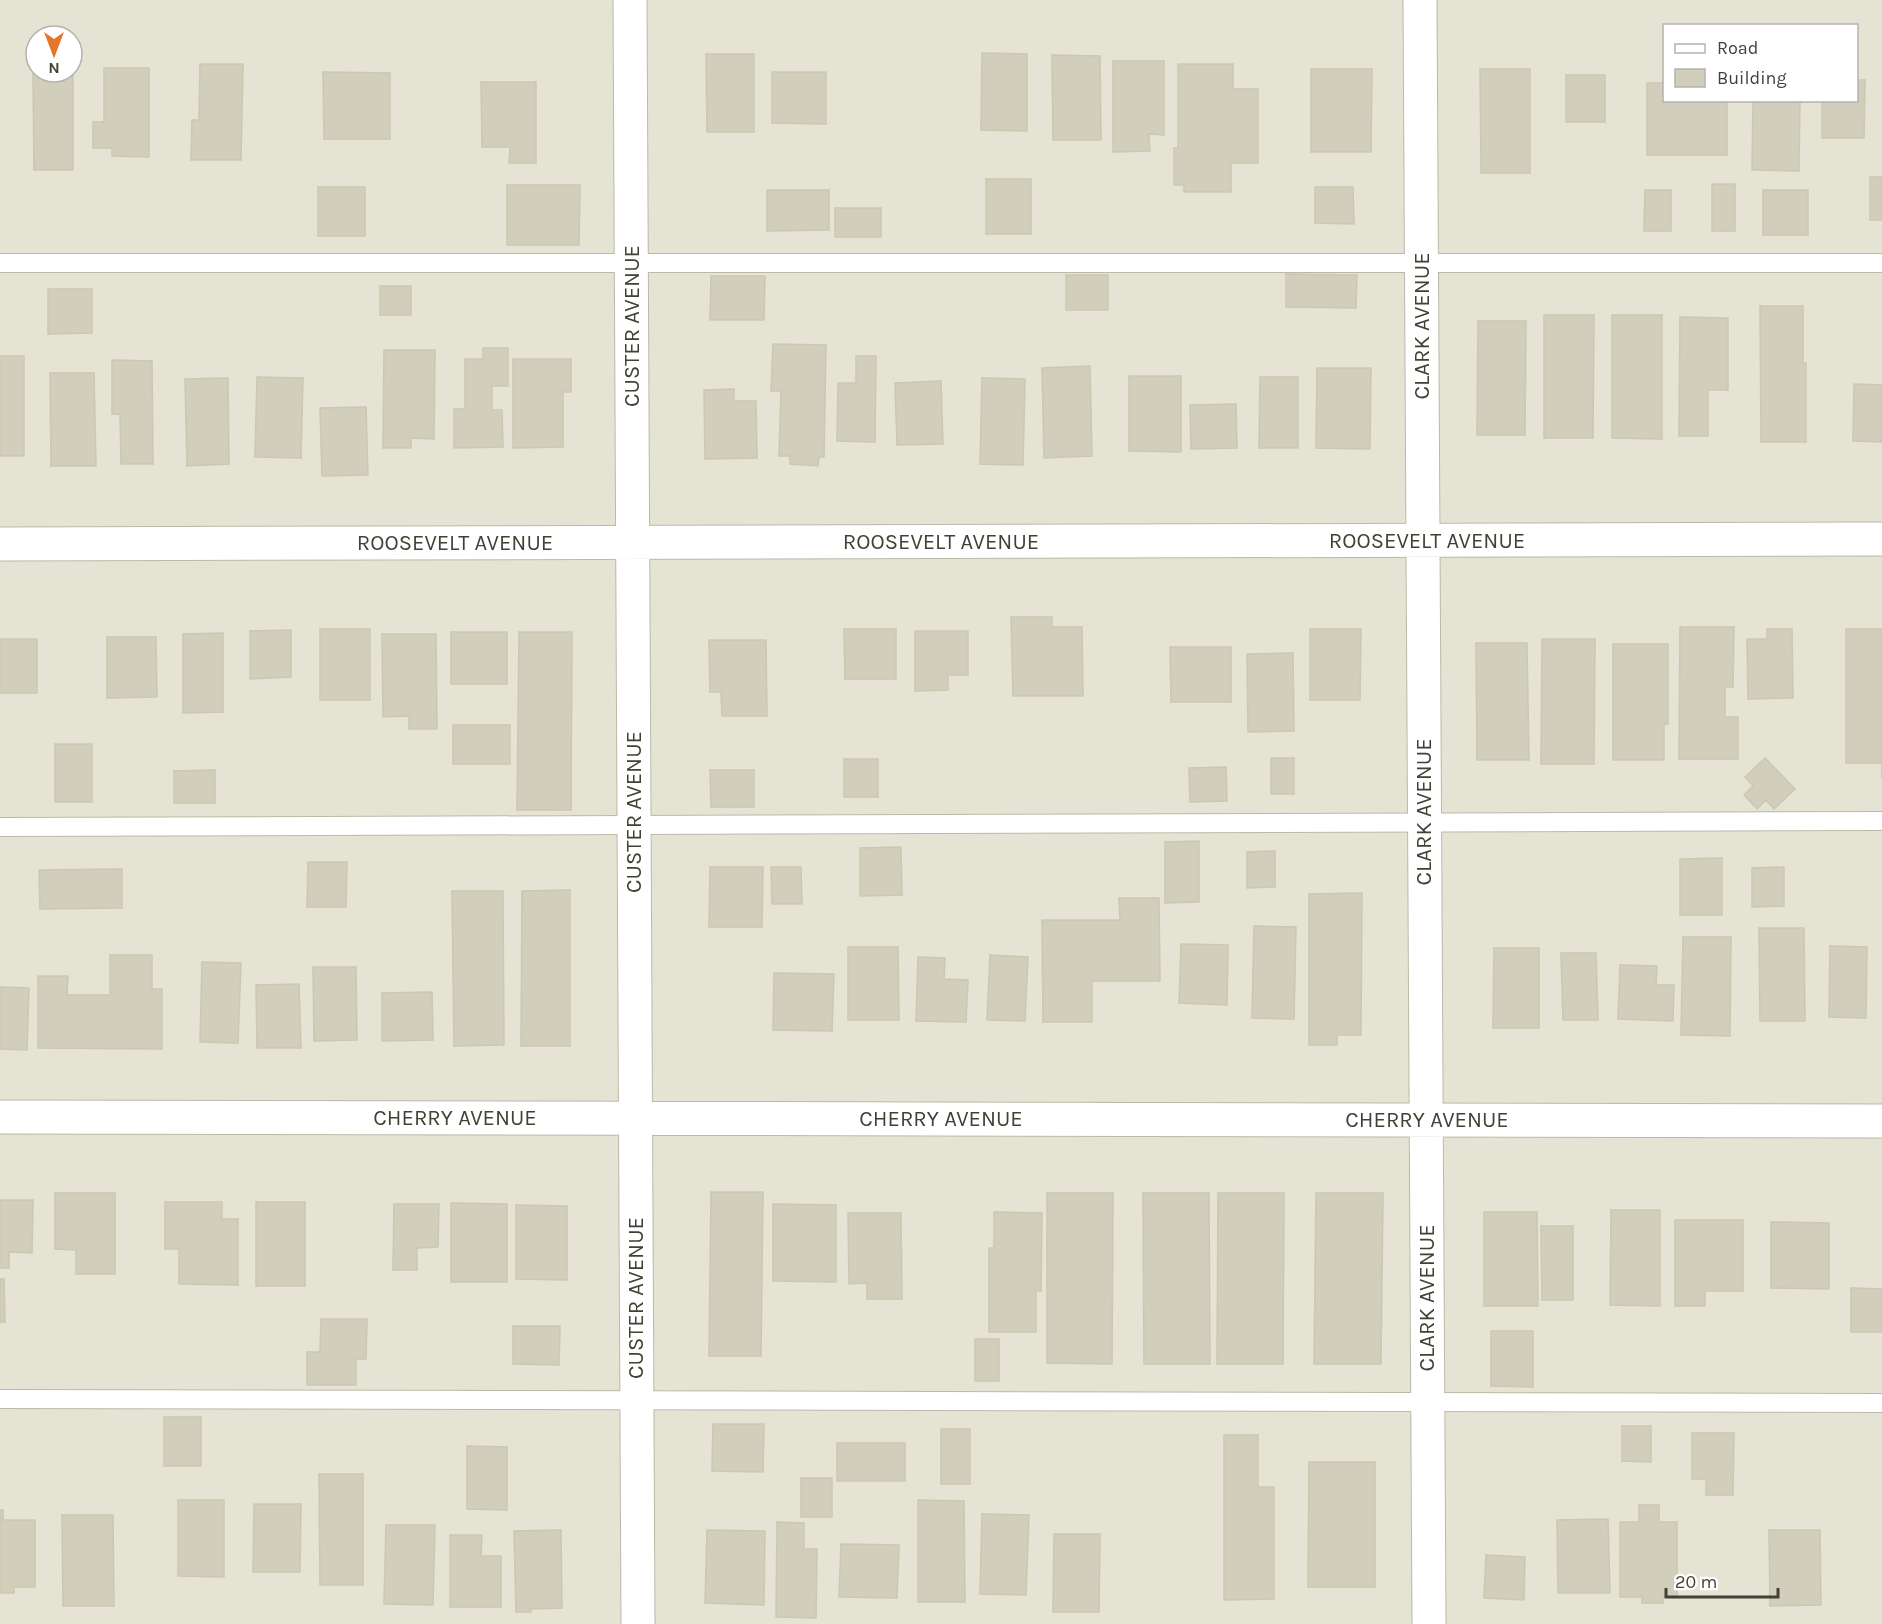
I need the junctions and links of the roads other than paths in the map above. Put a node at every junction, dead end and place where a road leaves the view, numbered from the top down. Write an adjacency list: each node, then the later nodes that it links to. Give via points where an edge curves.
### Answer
1 (630, 0): 4 (street, CUSTER AVENUE)
2 (1419, 0): 5 (street, CLARK AVENUE)
3 (0, 263): 4 (lane)
4 (631, 263): 5 (lane); 9 (street, CUSTER AVENUE)
5 (1421, 263): 6 (lane); 8 (street, CLARK AVENUE)
6 (1882, 263)
7 (1882, 540): 8 (street, ROOSEVELT AVENUE)
8 (1423, 541): 9 (street, ROOSEVELT AVENUE); 12 (street, CLARK AVENUE)
9 (633, 543): 10 (street, ROOSEVELT AVENUE); 13 (street, CUSTER AVENUE)
10 (0, 544)
11 (1882, 821): 12 (lane)
12 (1424, 822): 13 (lane); 17 (street, CLARK AVENUE)
13 (634, 825): 14 (lane); 16 (street, CUSTER AVENUE)
14 (0, 827)
15 (0, 1117): 16 (street, CHERRY AVENUE)
16 (635, 1118): 17 (street, CHERRY AVENUE); 20 (street, CUSTER AVENUE)
17 (1426, 1120): 18 (street, CHERRY AVENUE); 21 (street, CLARK AVENUE)
18 (1882, 1121)
19 (0, 1399): 20 (lane)
20 (637, 1401): 21 (lane); 23 (street, CUSTER AVENUE)
21 (1428, 1402): 22 (lane); 24 (street, CLARK AVENUE)
22 (1882, 1404)
23 (638, 1624)
24 (1429, 1624)

